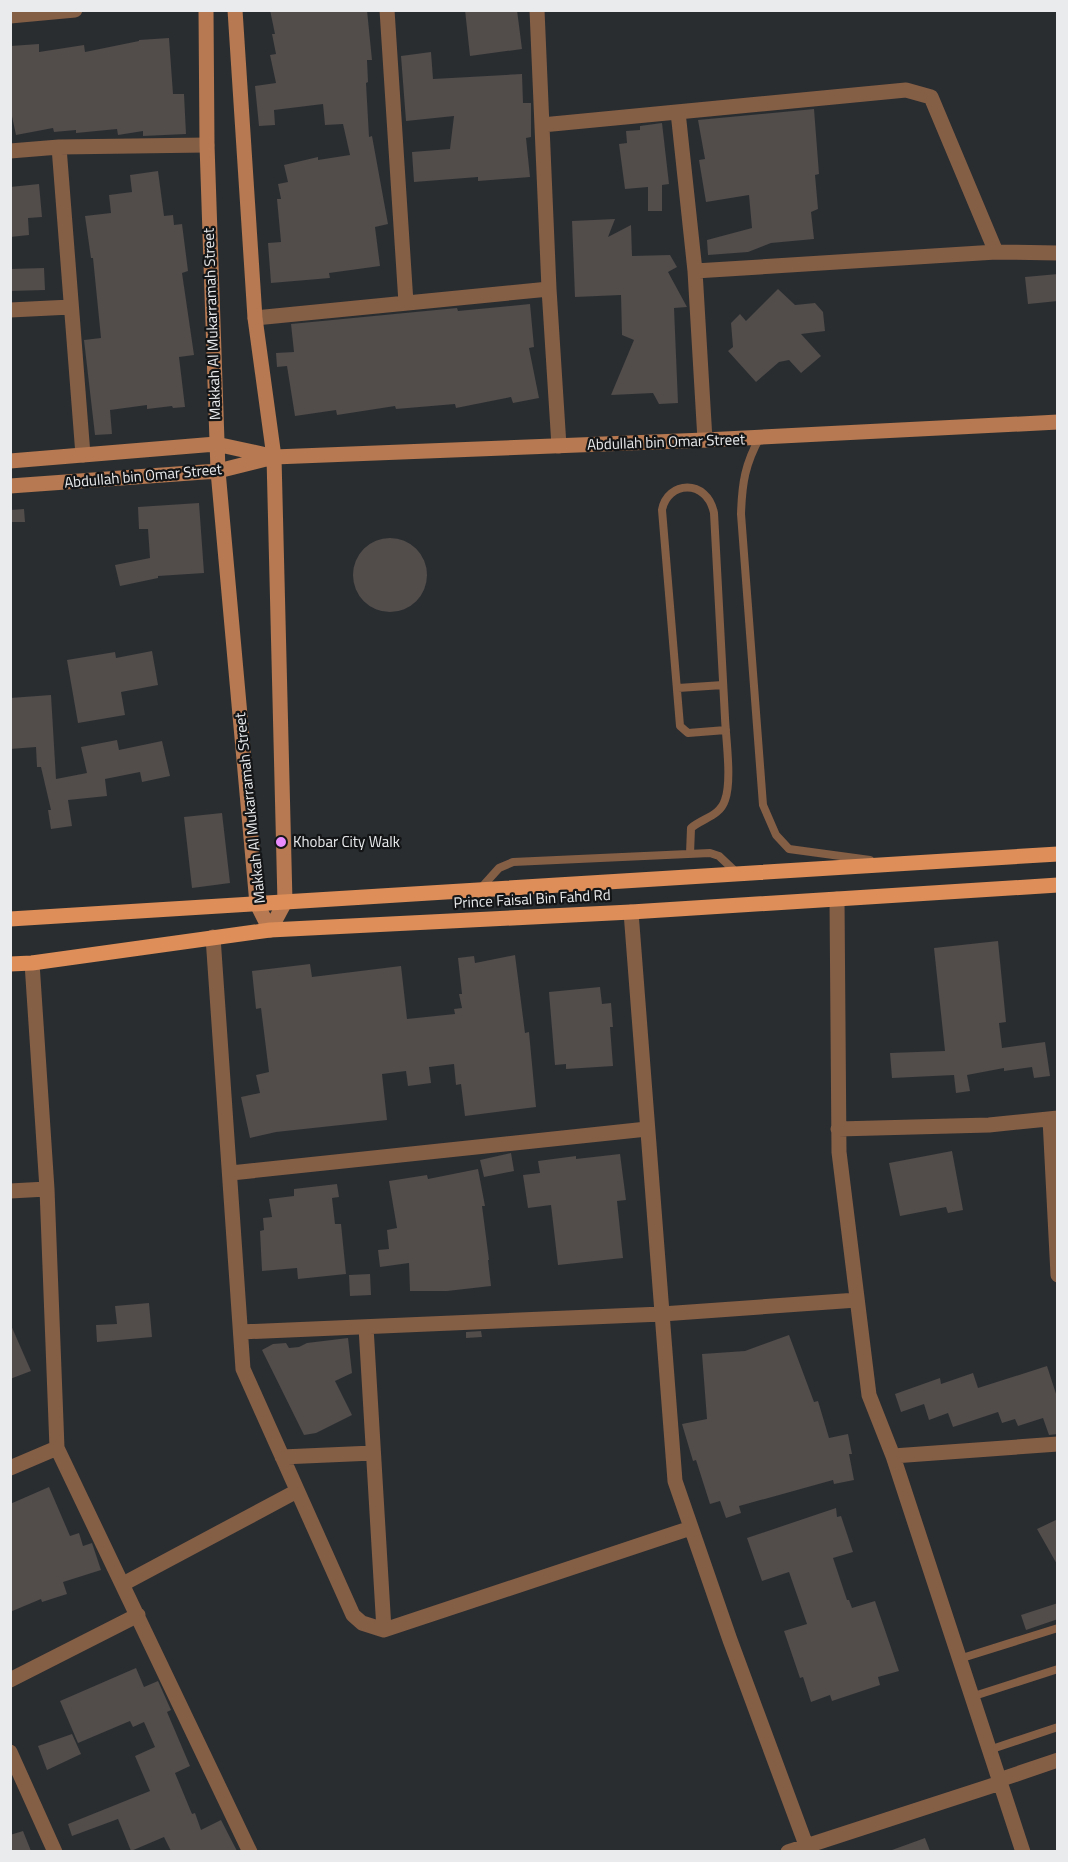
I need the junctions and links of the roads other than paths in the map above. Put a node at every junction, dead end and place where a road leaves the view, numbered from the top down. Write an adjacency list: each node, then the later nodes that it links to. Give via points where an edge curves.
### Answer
1 (75, 10): 6 (street)
2 (206, 10): 10 (main road, Makkah Al Mukarramah Street)
3 (235, 10): 20 (main road, Makkah Al Mukarramah Street)
4 (387, 10): 17 (street)
5 (537, 10): 9 (street)
6 (56, 11): 7 (street)
7 (10, 16)
8 (678, 112): 9 (street); 13 (street, via 906,90 931,97); 15 (street)
9 (542, 125): 16 (street)
10 (207, 145): 11 (street); 24 (main road, Makkah Al Mukarramah Street)
11 (59, 147): 12 (street); 18 (street)
12 (10, 151)
13 (996, 252): 14 (street); 15 (street)
14 (1058, 253)
15 (695, 271): 23 (street)
16 (549, 289): 17 (street); 25 (street)
17 (406, 303): 20 (street)
18 (71, 307): 19 (street); 26 (street)
19 (10, 310)
20 (255, 318): 27 (main road, Makkah Al Mukarramah Street)
21 (1058, 422): 22 (main road, Abdullah bin Omar Street)
22 (760, 437): 23 (main road, Abdullah bin Omar Street); 36 (lane, via 745,472 741,514 763,805 776,835 789,849)
23 (705, 440): 25 (main road, Abdullah bin Omar Street)
24 (216, 444): 26 (main road, Abdullah bin Omar Street); 27 (main road, Abdullah bin Omar Street); 29 (main road, Makkah Al Mukarramah Street)
25 (559, 446): 27 (main road, Abdullah bin Omar Street)
26 (83, 455): 28 (main road, Abdullah bin Omar Street)
27 (274, 457): 29 (main road, Abdullah bin Omar Street); 41 (main road, Makkah Al Mukarramah Street)
28 (10, 461)
29 (218, 471): 30 (main road, Abdullah bin Omar Street); 42 (main road, Makkah Al Mukarramah Street)
30 (10, 486)
31 (723, 685): 32 (lane); 32 (lane, via 714,513 708,496 695,488 676,490 664,501 662,510); 33 (lane)
32 (678, 688): 33 (lane, via 683,730 687,733)
33 (726, 729): 34 (lane, via 729,789 718,813 692,828)
34 (690, 854): 37 (lane, via 719,856); 39 (lane, via 513,862 499,868)
35 (1058, 854): 36 (main road, Prince Faisal Bin Fahd Rd)
36 (896, 864): 37 (main road, Prince Faisal Bin Fahd Rd)
37 (738, 874): 39 (main road, Prince Faisal Bin Fahd Rd)
38 (1058, 885): 40 (main road, Prince Faisal Bin Fahd Rd)
39 (479, 890): 41 (main road, Prince Faisal Bin Fahd Rd)
40 (837, 899): 43 (main road, Prince Faisal Bin Fahd Rd); 51 (street)
41 (285, 902): 42 (main road, Prince Faisal Bin Fahd Rd); 45 (main road, Makkah Al Mukarramah Street)
42 (257, 904): 44 (main road, Prince Faisal Bin Fahd Rd); 45 (main road, Makkah Al Mukarramah Street)
43 (632, 912): 45 (main road, Prince Faisal Bin Fahd Rd); 50 (street)
44 (10, 919)
45 (270, 930): 46 (main road, Prince Faisal Bin Fahd Rd)
46 (213, 937): 47 (main road, Prince Faisal Bin Fahd Rd); 52 (street)
47 (32, 963): 48 (main road, Prince Faisal Bin Fahd Rd); 53 (street)
48 (10, 964)
49 (1054, 1119): 51 (street); 55 (street)
50 (647, 1129): 52 (street); 57 (street)
51 (838, 1129): 56 (street)
52 (231, 1173): 59 (street)
53 (47, 1189): 54 (street); 61 (street)
54 (10, 1191)
55 (1057, 1269)
56 (857, 1300): 57 (street); 63 (street, via 868,1395)
57 (662, 1314): 58 (street); 67 (street, via 675,1481)
58 (366, 1327): 59 (street); 62 (street)
59 (241, 1332): 64 (street, via 243,1369)
60 (1058, 1444): 63 (street)
61 (57, 1448): 65 (street); 68 (street)
62 (374, 1453): 64 (street); 71 (street)
63 (893, 1456): 72 (street)
64 (282, 1457): 66 (street)
65 (10, 1468)
66 (297, 1491): 68 (street); 71 (street, via 353,1615 362,1623)
67 (691, 1528): 71 (street); 81 (street)
68 (123, 1584): 69 (street)
69 (138, 1615): 74 (street); 83 (street)
70 (1058, 1628): 72 (lane)
71 (384, 1630)
72 (959, 1659): 75 (street)
73 (1058, 1669): 75 (lane)
74 (10, 1680)
75 (972, 1696): 77 (street)
76 (1058, 1727): 77 (lane)
77 (989, 1749): 80 (street)
78 (10, 1752): 82 (street)
79 (1058, 1760): 80 (street)
80 (1000, 1782): 81 (street); 85 (street)
81 (806, 1845): 84 (street)
82 (55, 1851)
83 (250, 1851)
84 (789, 1851)
85 (1023, 1851)

